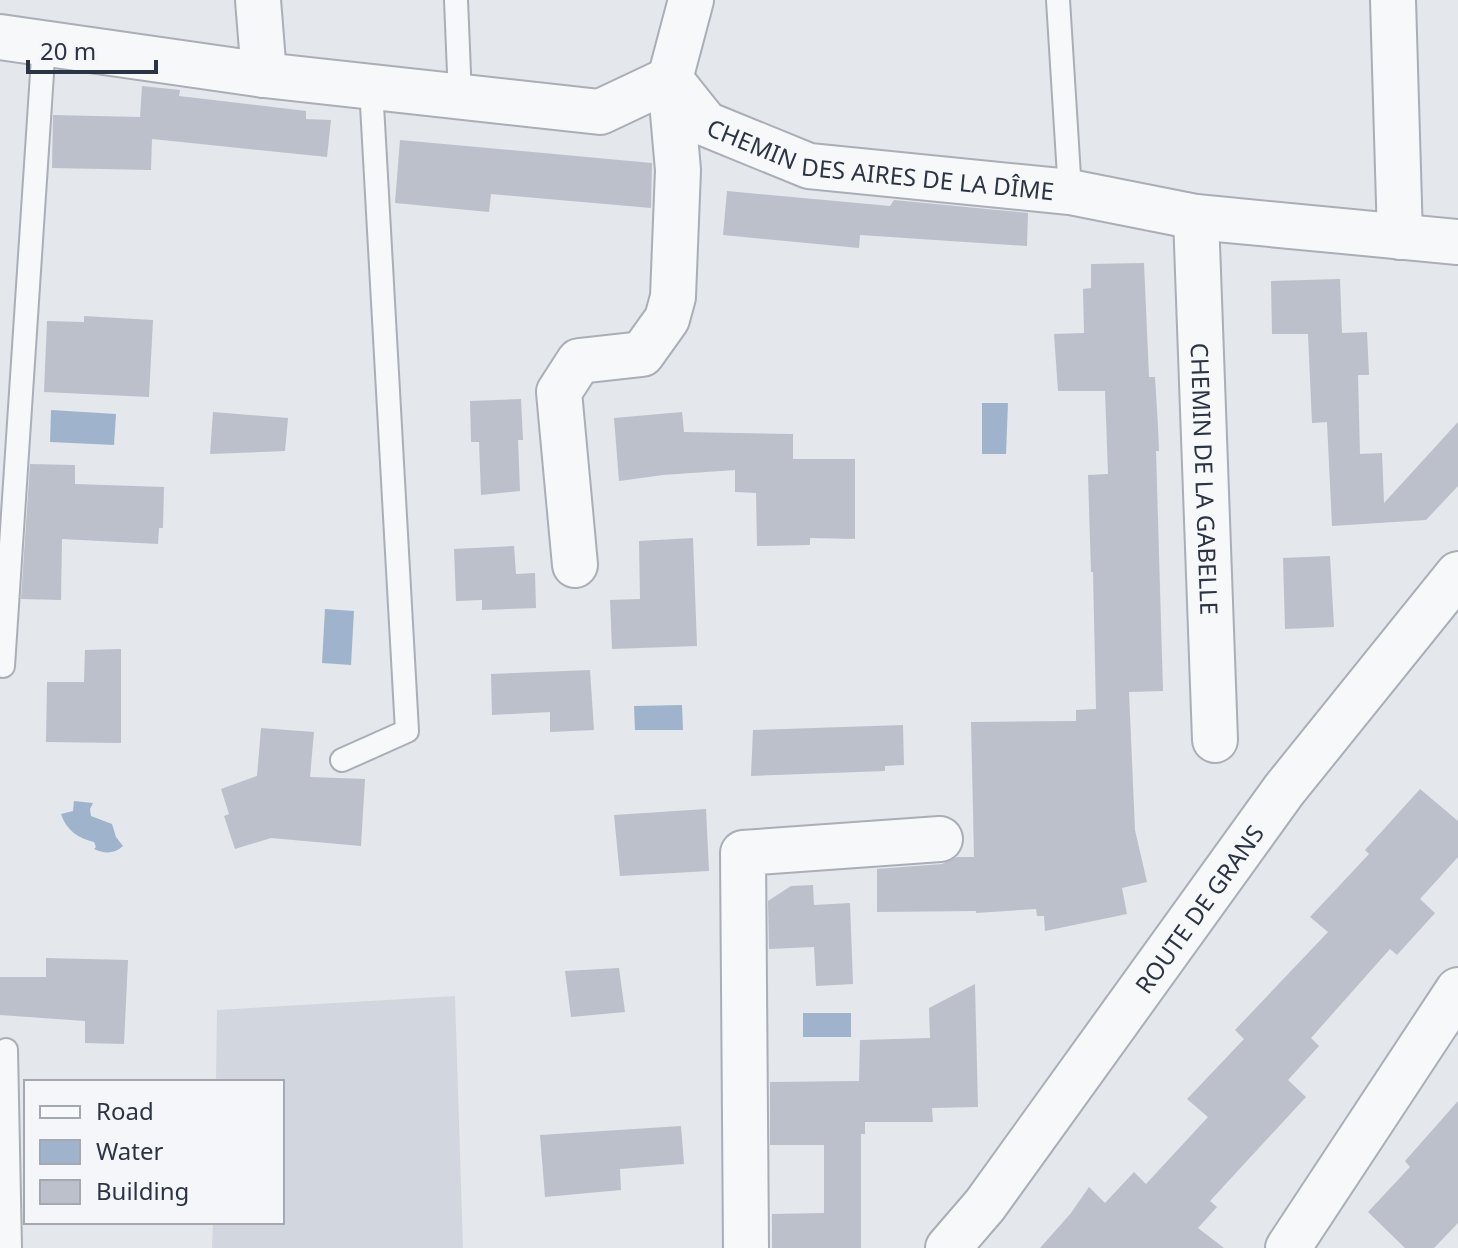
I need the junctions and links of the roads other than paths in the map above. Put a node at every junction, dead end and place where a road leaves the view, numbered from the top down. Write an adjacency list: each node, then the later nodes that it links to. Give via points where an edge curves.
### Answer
1 (258, 0): 8 (street)
2 (456, 0): 11 (lane)
3 (691, 0): 9 (street)
4 (1058, 0): 12 (lane)
5 (1393, 0): 14 (street)
6 (0, 37): 7 (street)
7 (44, 43): 8 (street); 18 (lane)
8 (264, 75): 10 (street)
9 (670, 79): 11 (street, via 600,112); 12 (street, CHEMIN DES AIRES DE LA DÎME, via 706,124 809,166); 16 (street, via 678,170 673,297 667,319 642,354 579,361 559,392)
10 (371, 87): 11 (street); 20 (lane, via 407,731)
11 (460, 97)
12 (1070, 192): 13 (street, CHEMIN DES AIRES DE LA DÎME)
13 (1196, 217): 14 (street, CHEMIN DES AIRES DE LA DÎME); 19 (street, CHEMIN DE LA GABELLE)
14 (1400, 237): 15 (street, CHEMIN DES AIRES DE LA DÎME)
15 (1458, 242)
16 (575, 565)
17 (1458, 574): 27 (street, ROUTE DE GRANS, via 1284,790 985,1205)
18 (3, 666)
19 (1215, 740)
20 (342, 760)
21 (940, 839): 26 (street, via 743,853)
22 (1458, 990): 24 (street)
23 (6, 1050): 25 (lane)
24 (1293, 1246)
25 (10, 1248)
26 (746, 1248)
27 (948, 1248)

